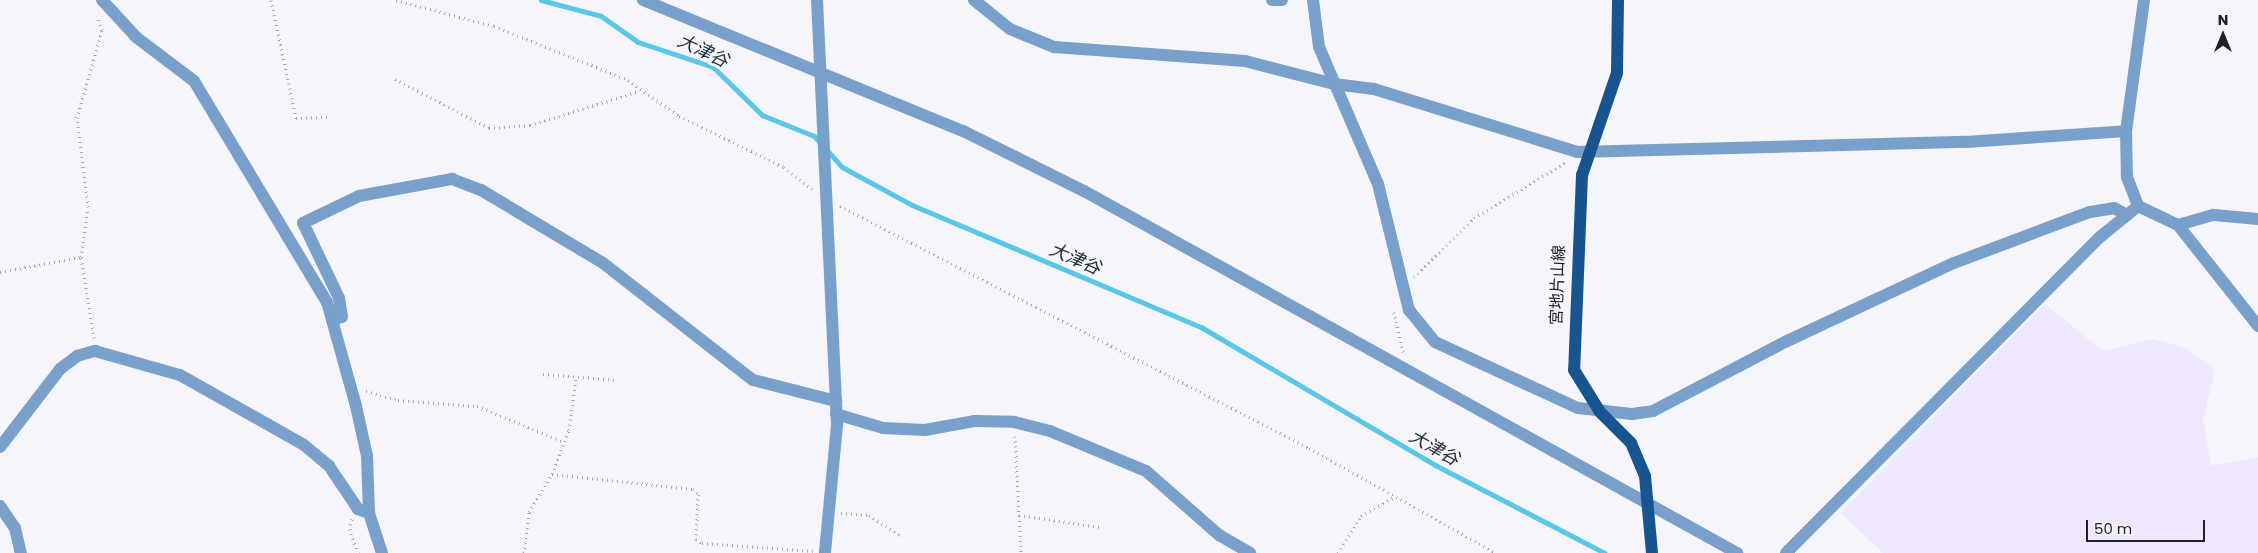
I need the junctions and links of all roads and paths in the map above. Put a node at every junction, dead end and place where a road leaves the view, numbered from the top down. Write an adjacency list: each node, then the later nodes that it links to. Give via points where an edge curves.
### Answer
1 (271, 0): 16 (path, via 296,118)
2 (396, 0): 15 (path, via 494,26 628,80)
3 (643, 0): 13 (street)
4 (817, 0): 13 (street)
5 (974, 0): 14 (street, via 1010,29 1054,47 1245,60)
6 (1272, 0): 7 (street)
7 (1282, 0)
8 (1313, 0): 14 (street, via 1320,47)
9 (1618, 0): 18 (main road, 宮地片山線, via 1617,73)
10 (2144, 0): 17 (street)
11 (98, 4): 24 (path, via 102,30 77,118 88,207); 27 (street, via 194,81 284,224 327,302)
12 (395, 79): 15 (path, via 489,128 530,125)
13 (821, 79): 19 (street); 31 (street, via 963,131 1084,191)
14 (1334, 84): 18 (street, via 1374,89); 26 (street, via 1378,184)
15 (640, 91): 19 (path, via 679,116 784,167)
16 (330, 117)
17 (2126, 131): 18 (street, via 1966,142); 20 (street, via 2127,177)
18 (1583, 152): 26 (path, via 1474,218); 36 (main road, 宮地片山線, via 1576,238 1574,370)
19 (826, 199): 35 (street); 41 (path, via 1049,311)
20 (2138, 206): 21 (street); 23 (street)
21 (2127, 215): 36 (street, via 2114,208 2090,212 1954,264 1785,342 1653,411); 60 (street)
22 (2258, 219): 23 (street, via 2214,214)
23 (2178, 225): 28 (street)
24 (81, 257): 25 (path); 29 (path)
25 (0, 272)
26 (1404, 290): 31 (path, via 1394,317 1400,348 1413,364); 36 (street, via 1410,310 1435,342 1578,408)
27 (332, 320): 35 (street, via 342,317 338,298 303,223 359,196 452,179 481,190 603,263 753,380); 44 (street, via 366,456)
28 (2258, 326)
29 (94, 351): 39 (street, via 77,356 60,369); 44 (street, via 180,374 304,444 329,466)
30 (543, 374): 32 (path)
31 (1415, 376): 42 (street)
32 (576, 378): 33 (path); 38 (path)
33 (618, 380)
34 (364, 385): 38 (path, via 367,393 398,400 477,406)
35 (836, 408): 37 (street, via 883,428); 45 (street)
36 (1600, 412): 42 (main road, 宮地片山線, via 1632,443 1645,476)
37 (1014, 422): 46 (path); 55 (street, via 1050,431 1146,471 1219,535)
38 (564, 442): 40 (path)
39 (0, 447)
40 (552, 474): 52 (path, via 529,512); 53 (path, via 693,488 698,494 696,539 702,543)
41 (1397, 496): 56 (path, via 1361,516); 57 (path)
42 (1650, 504): 58 (main road, 宮地片山線); 59 (street)
43 (0, 506): 49 (street, via 15,528)
44 (365, 512): 50 (path, via 349,522); 51 (street)
45 (830, 513): 48 (path, via 869,515); 53 (street)
46 (1019, 515): 47 (path); 54 (path)
47 (1099, 527)
48 (902, 537)
49 (21, 553)
50 (358, 553)
51 (382, 553)
52 (524, 553)
53 (825, 553)
54 (1021, 553)
55 (1250, 553)
56 (1338, 553)
57 (1496, 553)
58 (1652, 553)
59 (1737, 553)
60 (1786, 553)

